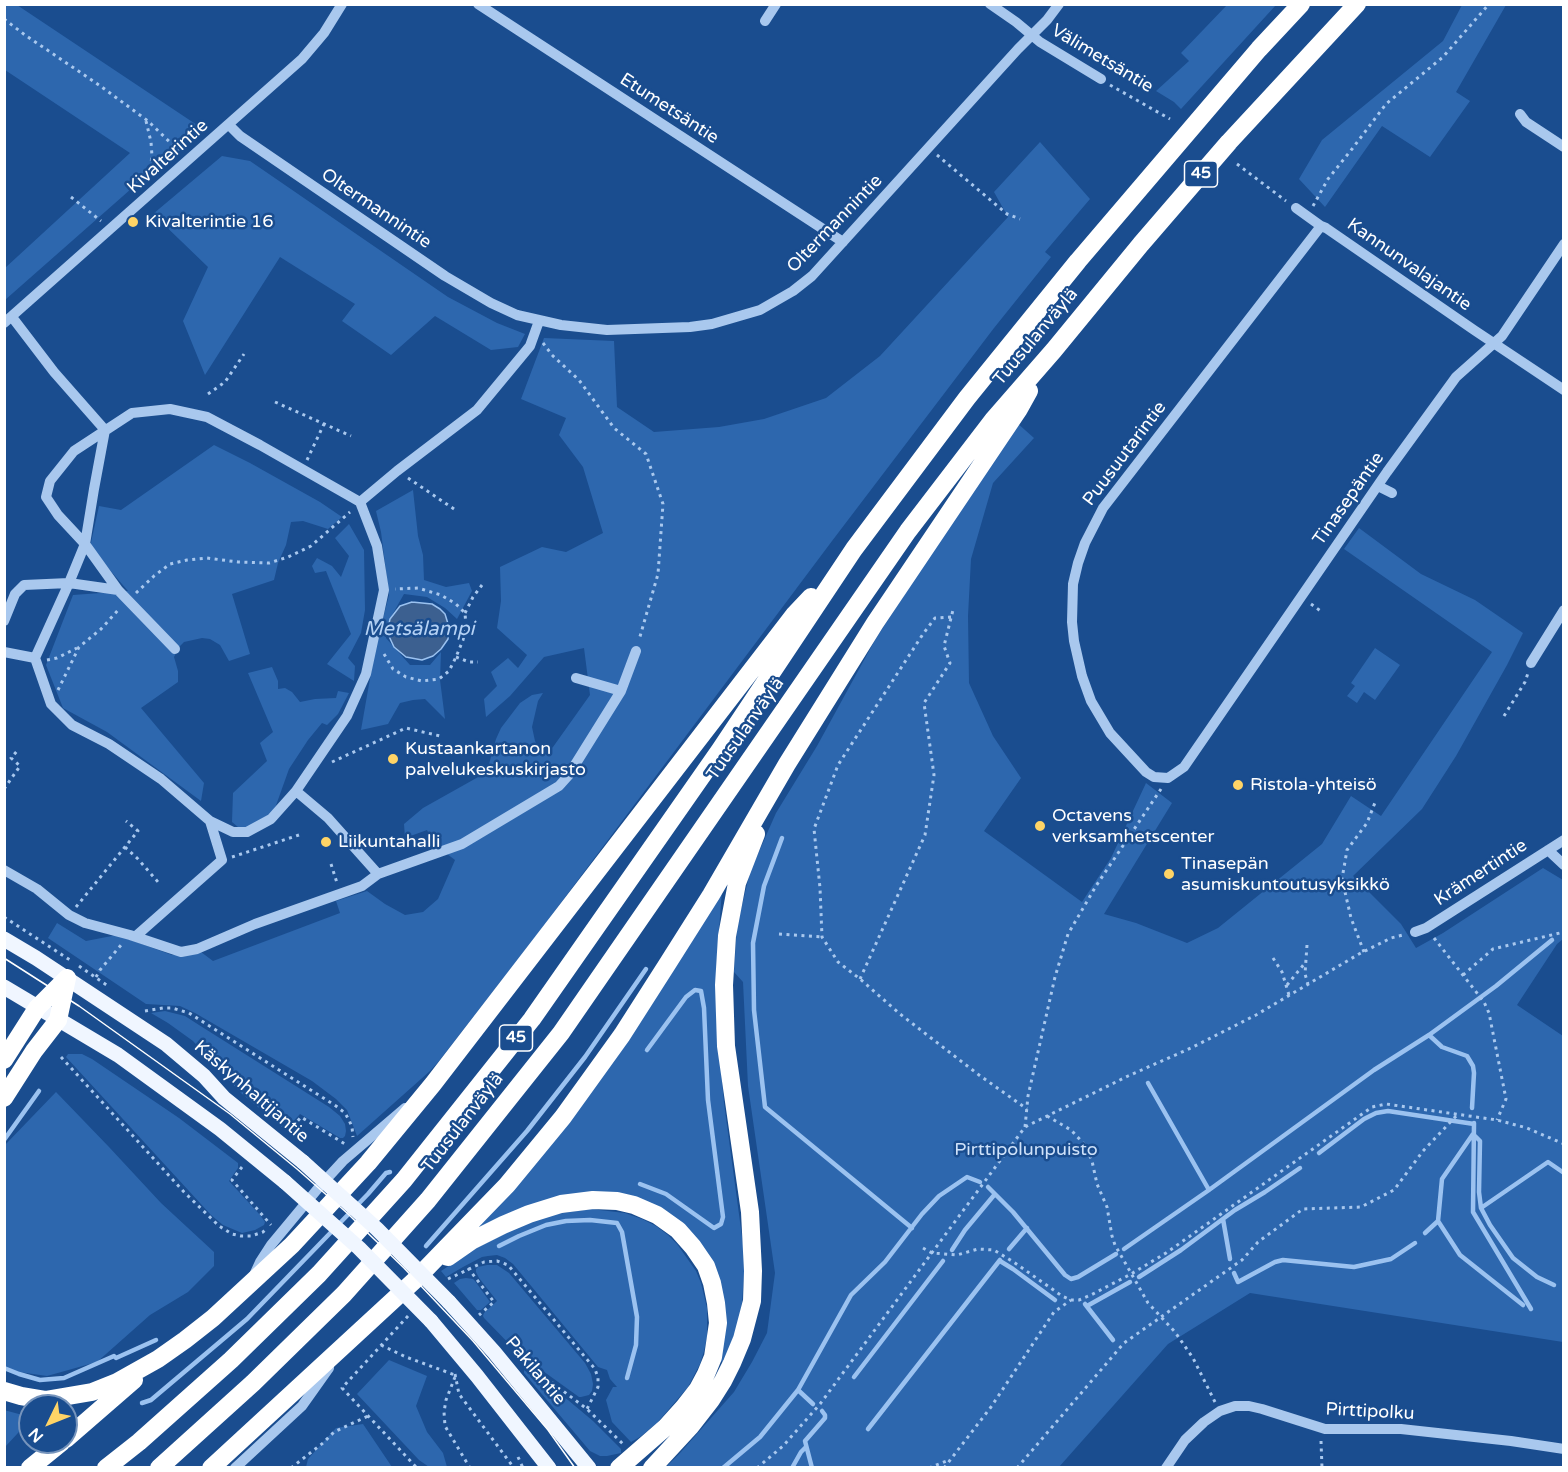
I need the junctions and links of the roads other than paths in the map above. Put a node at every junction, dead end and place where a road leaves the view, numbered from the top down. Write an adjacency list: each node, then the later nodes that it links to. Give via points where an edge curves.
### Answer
1 (342, 4): 12 (street, Kivalterintie, via 302,59)
2 (776, 4): 8 (street)
3 (990, 4): 9 (street, Välimetsäntie)
4 (1059, 4): 9 (street, Oltermannintie)
5 (1301, 4): 28 (highway, Tuusulanväylä / 45, via 1078,261 967,398)
6 (1357, 4): 21 (highway, Tuusulanväylä / 45, via 1229,142)
7 (481, 6): 16 (street, Etumetsäntie)
8 (765, 21)
9 (1033, 35): 10 (street, Välimetsäntie); 16 (street, Oltermannintie)
10 (1101, 79)
11 (1520, 114): 13 (street)
12 (228, 125): 18 (street, Kivalterintie); 19 (street, Oltermannintie, via 462,287 517,315)
13 (1563, 147)
14 (1296, 208): 15 (street, Kannunvalajantie)
15 (1321, 226): 20 (street, Kannunvalajantie); 41 (street, Puusuutarintie, via 1103,508 1078,564 1072,622 1091,701 1110,733 1146,772)
16 (843, 242): 19 (street, Oltermannintie, via 793,291 760,310 720,322 607,330)
17 (1563, 244): 20 (street, Tinasepäntie)
18 (8, 320): 23 (street)
19 (539, 321): 26 (street, via 530,346 477,410)
20 (1495, 344): 22 (street, Kannunvalajantie); 24 (street, Tinasepäntie, via 1456,377)
21 (1054, 350): 40 (highway); 68 (highway, Tuusulanväylä / 45, via 993,420 908,531 561,1033 428,1200 344,1294)
22 (1563, 390)
23 (105, 430): 26 (street, via 132,413 170,409 207,417); 27 (street); 27 (street, via 74,451 50,481 46,497)
24 (1378, 486): 25 (street); 41 (street, Tinasepäntie, via 1184,767)
25 (1392, 493)
26 (360, 502): 42 (street, via 377,546 384,590 366,674 347,716)
27 (85, 544): 29 (street); 30 (street)
28 (854, 549): 61 (highway, via 794,615 368,1163 292,1245 213,1318); 67 (highway, Tuusulanväylä / 45, via 720,750 532,1019 404,1180 320,1274 231,1360)
29 (69, 583): 30 (street); 32 (street, via 24,585 15,594); 36 (street)
30 (118, 590): 33 (street)
31 (1563, 610): 37 (street)
32 (4, 621)
33 (175, 649)
34 (636, 651): 39 (street)
35 (4, 652): 36 (street)
36 (35, 658): 43 (street, via 51,704 72,725 161,779)
37 (1531, 663)
38 (576, 678): 39 (street)
39 (621, 691): 48 (street, via 559,786 462,844)
40 (787, 764): 58 (highway, via 711,895 592,1077 507,1185); 74 (highway, via 738,882 727,936 726,1046 750,1212 752,1301 742,1339 723,1381 690,1427)
41 (1168, 778)
42 (296, 791): 43 (street, via 271,819 247,832 233,832); 48 (street, via 328,818)
43 (210, 821): 50 (street, via 222,860)
44 (1563, 840): 45 (street, Krämertintie)
45 (1548, 850): 46 (street); 49 (street, Krämertintie)
46 (1563, 865)
47 (4, 870): 50 (street, via 37,889 69,915)
48 (378, 873): 50 (street, via 362,886 197,949 181,952)
49 (1415, 932)
50 (133, 935)
51 (4, 939): 52 (main road, Käskynhaltijantie)
52 (67, 978): 54 (highway); 55 (highway); 59 (main road, Käskynhaltijantie, bridge, via 156,1037 204,1076 224,1098 377,1229)
53 (4, 987): 54 (main road)
54 (37, 1008): 55 (main road); 56 (highway)
55 (58, 1020): 57 (highway); 71 (main road, bridge, via 156,1081 322,1213 431,1322)
56 (4, 1060)
57 (4, 1098)
58 (415, 1280): 60 (highway); 73 (highway, via 471,1241 561,1204 593,1200 634,1204 678,1230 706,1266 712,1283 718,1323 713,1357 702,1382 684,1407)
59 (449, 1302): 72 (main road, Pakilantie)
60 (347, 1342): 69 (highway); 70 (street, via 302,1406)
61 (158, 1359): 62 (highway, via 92,1392 45,1400); 63 (highway)
62 (4, 1391)
63 (78, 1429)
64 (1563, 1449): 75 (street, Pirttipolku, via 1401,1429 1325,1429 1262,1409 1235,1406 1204,1422)
65 (47, 1454): 66 (highway)
66 (30, 1467)
67 (106, 1467)
68 (159, 1467)
69 (211, 1467)
70 (235, 1467)
71 (549, 1467)
72 (589, 1467)
73 (620, 1467)
74 (652, 1467)
75 (1166, 1467)

